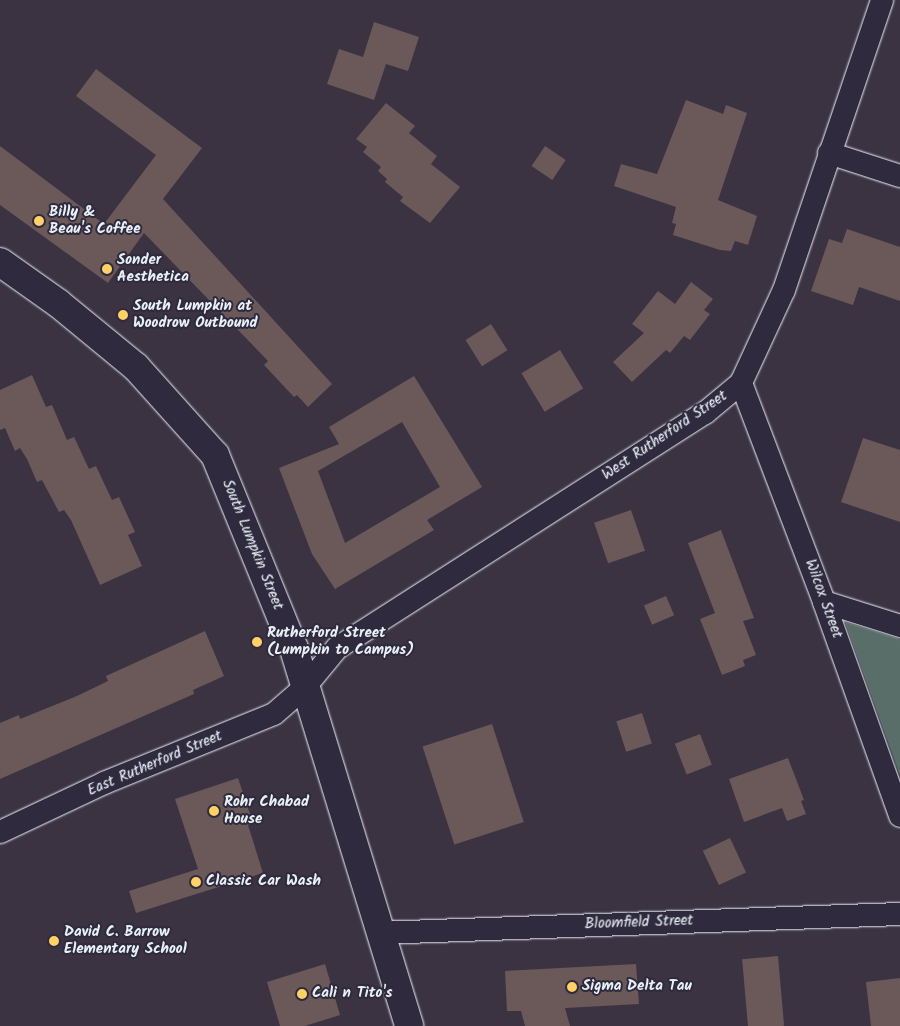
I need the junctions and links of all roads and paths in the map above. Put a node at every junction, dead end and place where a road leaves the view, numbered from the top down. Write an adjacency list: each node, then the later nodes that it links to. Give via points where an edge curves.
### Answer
1 (882, 0): 2 (street, West Rutherford Street)
2 (830, 153): 3 (street); 5 (street, West Rutherford Street, via 784,290)
3 (900, 176)
4 (0, 263): 8 (main road, South Lumpkin Street, via 58,303 136,367 215,455 294,649)
5 (741, 383): 6 (street, Wilcox Street); 8 (street, West Rutherford Street, via 705,413 336,648)
6 (824, 602): 7 (street); 9 (street, Wilcox Street)
7 (900, 626)
8 (304, 688): 10 (street, East Rutherford Street, via 274,714 104,783); 12 (main road, South Lumpkin Street)
9 (900, 816)
10 (0, 832)
11 (900, 914): 12 (street, Bloomfield Street)
12 (379, 933): 13 (main road, South Lumpkin Street)
13 (409, 1026)

